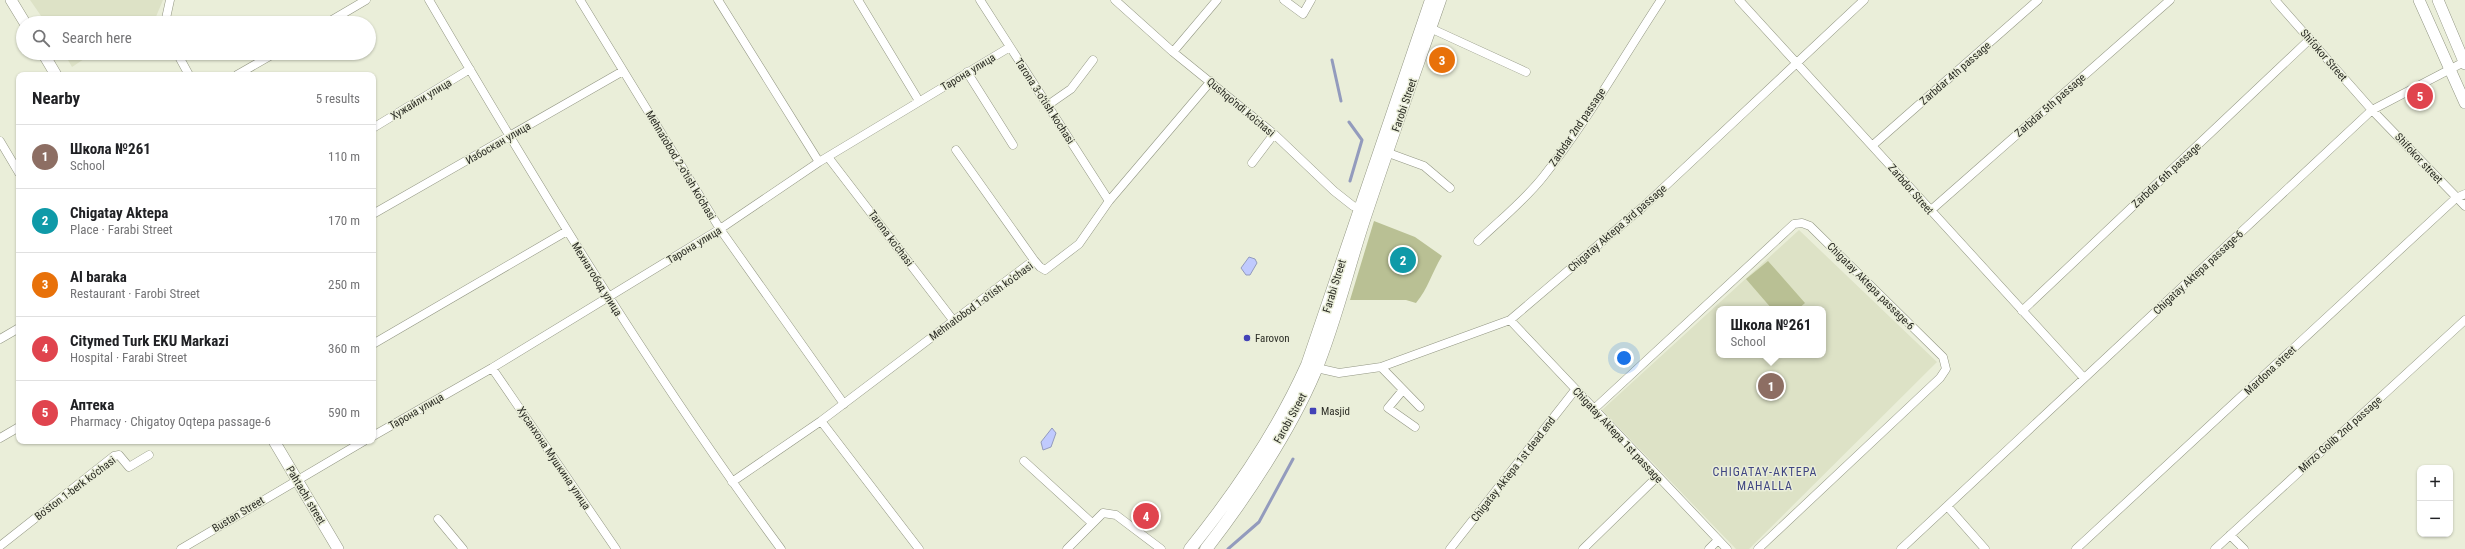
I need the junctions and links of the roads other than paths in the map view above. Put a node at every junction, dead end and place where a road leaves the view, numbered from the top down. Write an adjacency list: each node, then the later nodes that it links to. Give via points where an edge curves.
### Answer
1 (11, 0): 23 (main road)
2 (170, 0): 24 (street)
3 (366, 0): 25 (street)
4 (429, 0): 36 (street, Мехнатобод улица)
5 (580, 0): 37 (street, Mehnatobod 2-o'tish ko'chasi)
6 (718, 0): 59 (street)
7 (858, 0): 46 (street)
8 (980, 0): 28 (street, Tarona 3-o'tish kochasi)
9 (1115, 0): 29 (street, Qushqo'ndi ko'chasi)
10 (1216, 0): 29 (street)
11 (1284, 0): 12 (street, via 1303,14)
12 (1311, 0)
13 (1430, 0): 57 (main road)
14 (1440, 0): 26 (main road, Farobi Street)
15 (1661, 0): 72 (street, Zarbdar 2nd passage, via 1543,178)
16 (1739, 0): 34 (street, Zarbdor Street)
17 (1864, 0): 34 (street, Chigatay Aktepa 3rd passage)
18 (2038, 0): 55 (street, Zarbdar 4th passage)
19 (2170, 0): 68 (street, Zarbdar 5th passage)
20 (2275, 0): 27 (street, Shifokor Street)
21 (2419, 0): 38 (main road)
22 (2438, 0): 35 (main road)
23 (21, 16)
24 (167, 16)
25 (339, 16)
26 (1430, 28): 43 (street); 57 (main road, Farobi Street)
27 (2310, 39): 49 (street, Shifokor Street); 75 (street, Zarbdar 6th passage)
28 (1010, 47): 42 (street, Тарона улица); 48 (street, Tarona 3-o'tish kochasi)
29 (1173, 52): 44 (street, Qushqo'ndi ko'chasi)
30 (46, 60): 39 (main road)
31 (180, 60): 40 (street)
32 (263, 60): 41 (street)
33 (1093, 60): 48 (street, via 1071,89)
34 (1796, 63): 55 (street, Zarbdor Street); 77 (street, Chigatay Aktepa 3rd passage, via 1644,206)
35 (2465, 63): 38 (street, Chigatay Aktepa passage-6)
36 (470, 69): 50 (street, Хужайли улица); 52 (street, Мехнатобод улица)
37 (623, 71): 52 (street, Избоскан улица); 70 (street, Mehnatobod 2-o'tish ko'chasi)
38 (2450, 71): 45 (main road); 49 (street, Chigatay Aktepa passage-6)
39 (54, 72)
40 (186, 72)
41 (242, 72)
42 (967, 72): 46 (street, Тарона улица); 54 (street)
43 (1526, 72)
44 (1210, 81): 51 (street, Qushqo'ndi ko'chasi); 65 (street, Mehnatobod 1-o'tish ko'chasi)
45 (2461, 82): 47 (main road)
46 (919, 100): 58 (street, Тарона улица)
47 (2465, 103)
48 (1048, 105): 65 (street, Tarona 3-o'tish kochasi)
49 (2372, 110): 64 (street, Shifokor street); 85 (street, Chigatay Aktepa passage-6)
50 (376, 126)
51 (1274, 134): 60 (street); 67 (street, Qushqo'ndi ko'chasi, via 1334,191 1353,206)
52 (510, 136): 69 (street, Избоскан улица); 71 (street, Мехнатобод улица)
53 (0, 141): 61 (street)
54 (1013, 145)
55 (1873, 145): 68 (street, Zarbdor Street)
56 (956, 150): 73 (street)
57 (1383, 151): 62 (street, via 1424,166); 67 (main road, Farobi Street)
58 (828, 157): 59 (street, Тарона улица); 76 (street, Tarona ko'chasi)
59 (819, 162): 70 (street, Тарона улица)
60 (1252, 163)
61 (16, 168)
62 (1450, 188)
63 (2465, 194): 64 (street, Mardona street)
64 (2456, 198): 66 (street, Shifokor street); 126 (street, Mardona street)
65 (1109, 201): 73 (street, Mehnatobod 1-o'tish ko'chasi, via 1069,254 1045,270)
66 (2465, 206)
67 (1363, 208): 82 (main road, Farabi Street, via 1327,341)
68 (1930, 211): 75 (street, Zarbdor Street)
69 (376, 212)
70 (720, 229): 74 (street, Тарона улица); 88 (street, Mehnatobod 2-o'tish ko'chasi)
71 (567, 231): 74 (street, Мехнатобод улица); 81 (street)
72 (1478, 241)
73 (1034, 260): 76 (street, Mehnatobod 1-o'tish ko'chasi)
74 (607, 296): 84 (street, Тарона улица); 102 (street, Мехнатобод улица)
75 (2022, 311): 85 (street, Zarbdor Street)
76 (953, 320): 88 (street, Mehnatobod 1-o'tish ko'chasi)
77 (1510, 320): 83 (street, Chigatay Aktepa 3rd passage); 87 (street, Chigatay Aktepa 1st passage)
78 (2465, 320): 106 (street, Mirzo Golib 2nd passage)
79 (16, 330): 80 (street)
80 (0, 339)
81 (376, 342)
82 (1312, 367): 83 (street, Chigatay Aktepa 3rd passage, via 1339,373); 117 (main road, Farabi Street, via 1245,475); 118 (main road, Farabi Street, via 1296,411 1259,473)
83 (1382, 367): 86 (street)
84 (492, 368): 94 (street, Тарона улица); 112 (street, Хусанхона Мушкина улица)
85 (2084, 378): 103 (street, Chigatay Aktepa passage-6)
86 (1402, 390): 89 (street); 92 (street, via 1388,408)
87 (1575, 390): 90 (street, Chigatay Aktepa 1st passage); 119 (street, Chigatay Aktepa 1st dead end)
88 (844, 404): 91 (street, Mehnatobod 1-o'tish ko'chasi)
89 (1420, 406)
90 (1594, 410): 100 (street, Chigatay Aktepa 1st passage); 123 (street, Chigatay Aktepa passage-6, via 1794,224 1810,226 1943,358 1946,369 1940,378)
91 (821, 421): 102 (street, Mehnatobod 1-o'tish ko'chasi); 114 (street)
92 (1416, 427)
93 (16, 429): 95 (street)
94 (376, 434)
95 (0, 438)
96 (276, 444): 101 (main road, Pahtachi street)
97 (359, 444): 101 (street)
98 (149, 455): 108 (street, Bo'ston 1-berk ko'chasi, via 129,467 118,456 114,456)
99 (1024, 461): 105 (street)
100 (1657, 477): 107 (street, Chigatay Aktepa 1st passage); 120 (street)
101 (296, 480): 109 (street, Bustаn Street); 110 (main road, Pahtachi street)
102 (732, 482): 113 (street, Мехнатобод улица)
103 (1948, 507): 124 (street, Chigatay Aktepa passage-6); 125 (street)
104 (438, 519): 111 (street)
105 (1092, 523): 115 (street); 116 (street, via 1102,513 1116,515)
106 (2230, 535): 127 (street, Mirzo Golib 2nd passage); 128 (street)
107 (1718, 540): 121 (street); 122 (street, Chigatay Aktepa 1st passage)
108 (0, 546)
109 (180, 549)
110 (338, 549)
111 (463, 549)
112 (616, 549)
113 (781, 549)
114 (919, 549)
115 (1067, 549)
116 (1161, 549)
117 (1190, 549)
118 (1206, 549)
119 (1450, 549)
120 (1583, 549)
121 (1709, 549)
122 (1727, 549)
123 (1758, 549)
124 (1901, 549)
125 (1985, 549)
126 (2076, 549)
127 (2215, 549)
128 (2244, 549)

